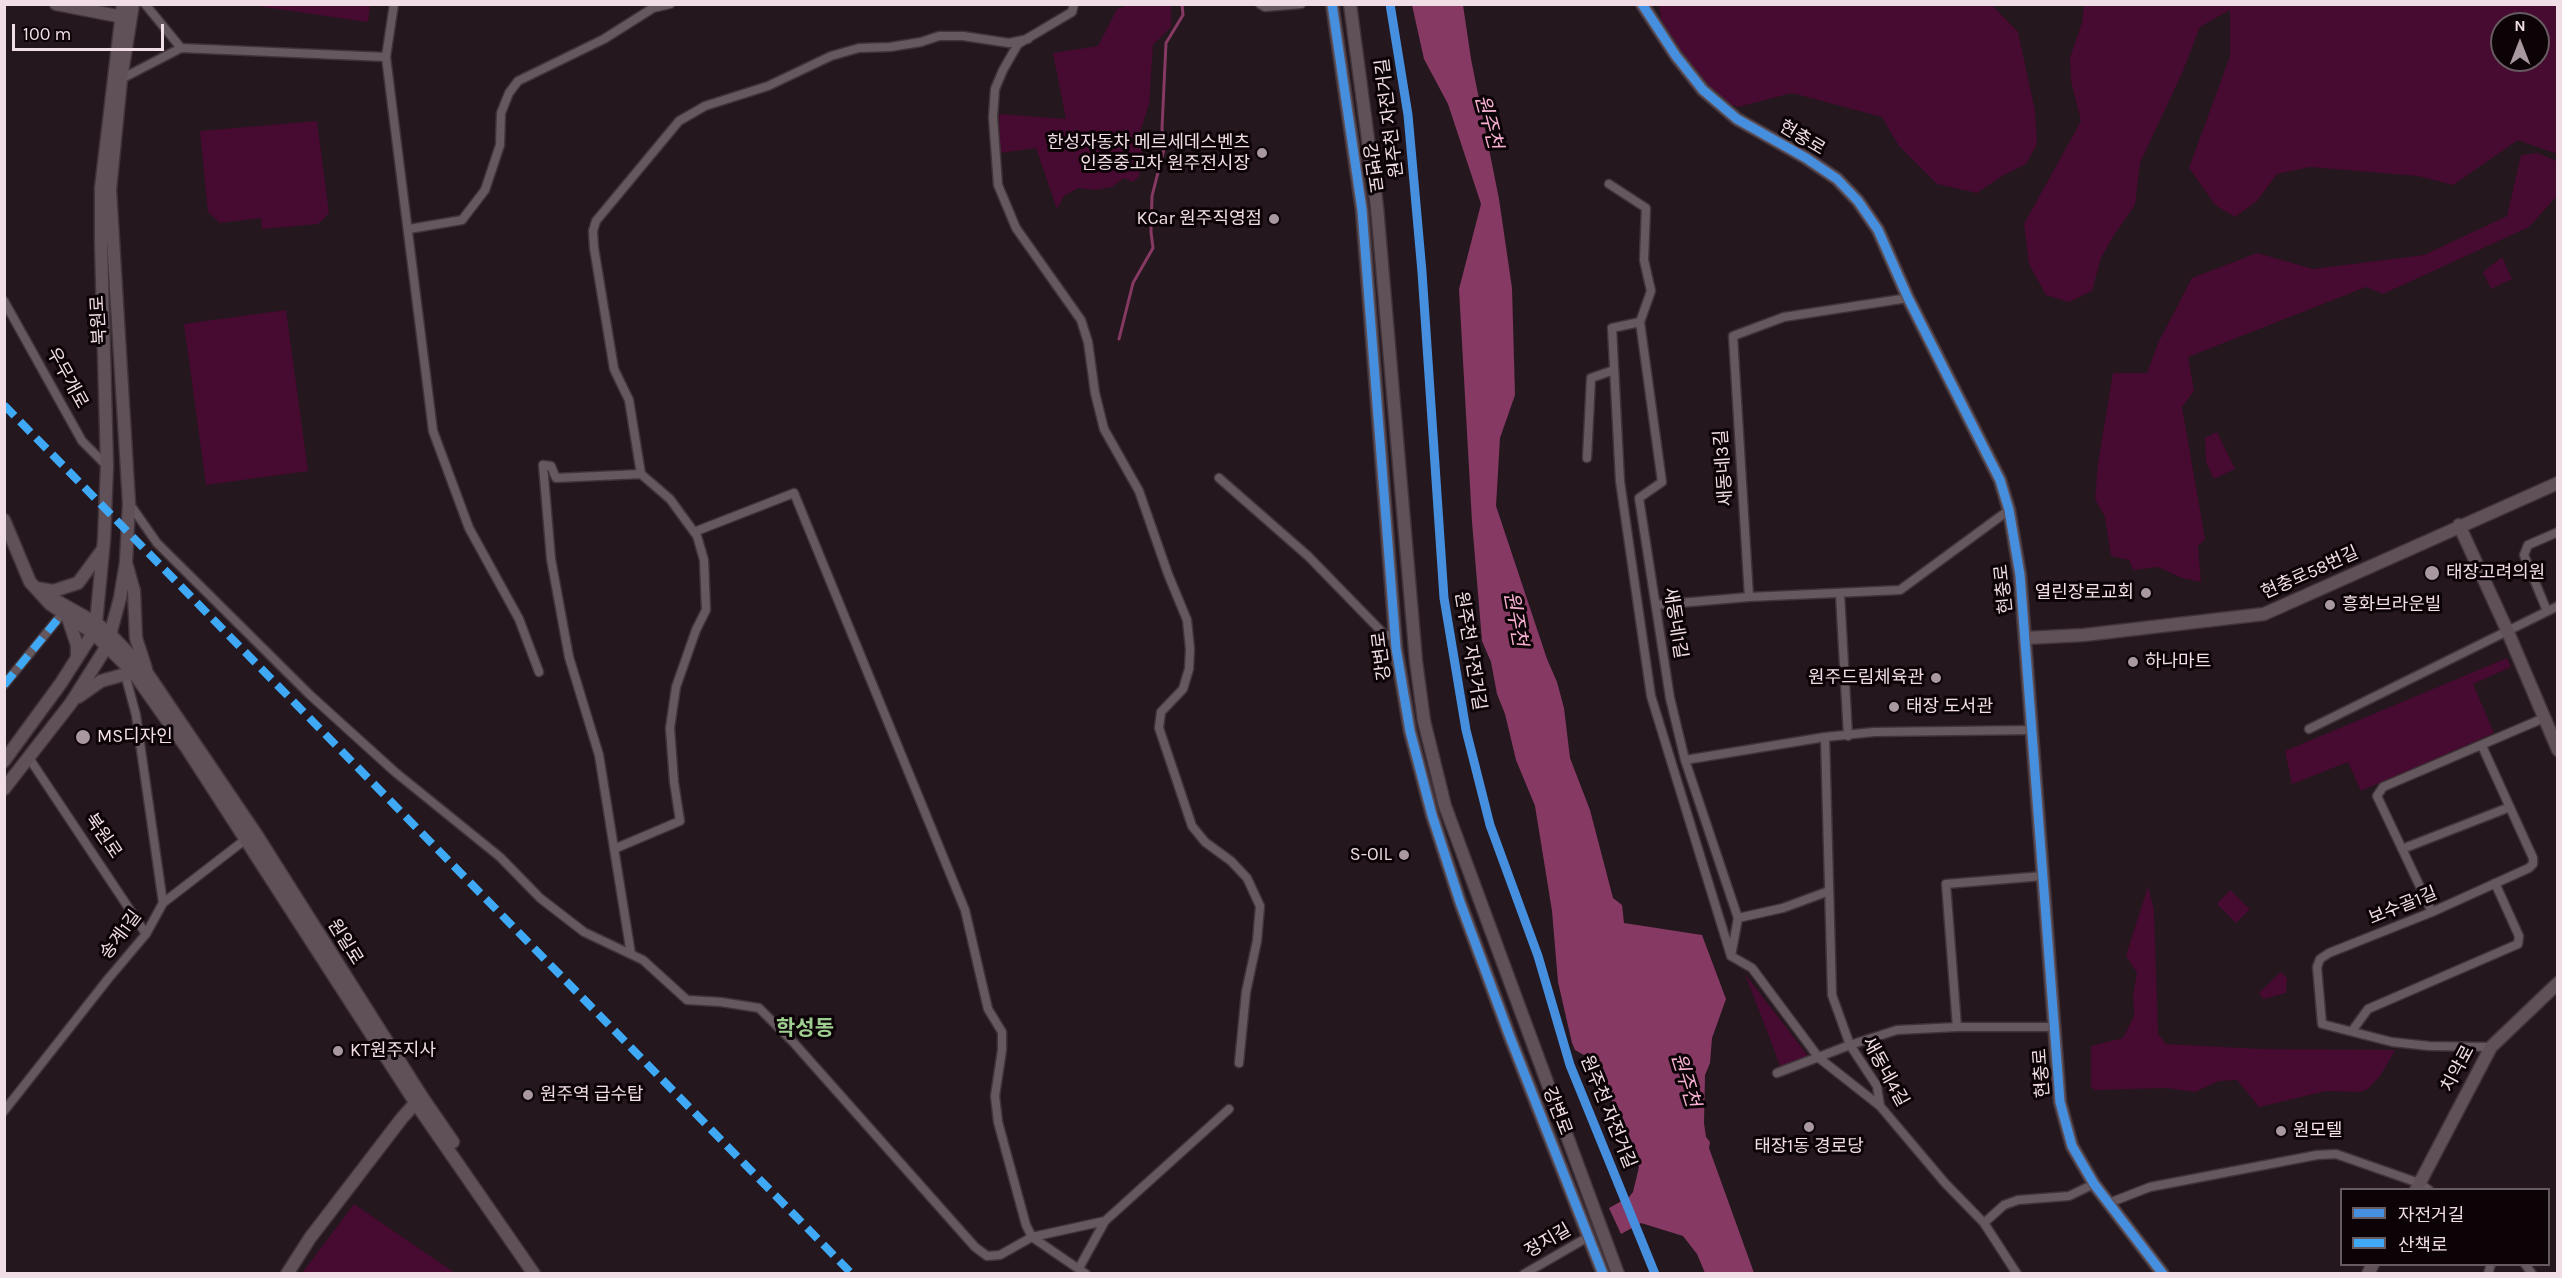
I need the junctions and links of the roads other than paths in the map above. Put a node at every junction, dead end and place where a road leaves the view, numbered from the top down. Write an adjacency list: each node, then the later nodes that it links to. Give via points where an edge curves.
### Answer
1 (56, 4): 12 (street)
2 (133, 4): 12 (street, 북원로)
3 (145, 4): 14 (street)
4 (394, 4): 15 (street)
5 (670, 4): 18 (street, via 653,9 604,39 518,81 501,113 500,145 493,169 474,206 462,220)
6 (1074, 4): 13 (street, via 1072,12)
7 (1260, 4): 8 (street)
8 (1301, 4)
9 (1332, 4): 45 (street, 강변로, via 1362,210)
10 (1350, 4): 96 (street, 강변로, via 1377,207 1424,721 1445,806)
11 (1642, 4): 19 (street, 현충로, via 1703,90 1737,119 1837,179 1858,201 1878,230)
12 (125, 13): 16 (street, 북원로); 24 (street, 북원로, via 101,188)
13 (1028, 39): 25 (street, via 1009,43 939,36 890,47 859,48 831,56 768,86 705,106 679,121 602,212 593,231 614,369 629,400); 85 (street, via 1018,44 995,89 998,185 1016,228 1081,320 1104,429 1139,491 1187,620 1189,669 1183,689 1161,712 1159,728 1192,826 1247,878 1260,906)
14 (181, 48): 15 (street); 16 (street)
15 (386, 57): 18 (street)
16 (121, 79): 28 (street, 북원로, via 111,190)
17 (1609, 184): 21 (street, 새동네1길, via 1646,208 1644,260 1651,291)
18 (409, 229): 49 (street, via 433,431 469,528 519,619)
19 (1908, 298): 29 (street, 현충로, via 1980,437); 38 (street, 새동네3길, via 1784,317 1733,336)
20 (4, 302): 24 (street, 우무개로, via 82,441)
21 (1640, 322): 22 (street, via 1612,328); 39 (street, 새동네1길, via 1662,482 1639,498)
22 (1614, 370): 23 (street, via 1591,378); 77 (street, via 1620,481 1651,696)
23 (1587, 458)
24 (107, 466): 34 (street, 북원로)
25 (641, 474): 32 (street, via 670,499); 67 (street, via 556,478 551,466 543,465 551,559 569,657 598,755)
26 (1219, 478): 45 (street, via 1308,556 1385,635)
27 (2558, 483): 31 (street, 현충로58번길)
28 (129, 503): 35 (street, 북원로); 76 (street, via 157,543 310,695 395,772 584,932)
29 (2009, 510): 37 (street, via 1900,590); 46 (street, 현충로)
30 (4, 520): 36 (street)
31 (2459, 525): 44 (street); 46 (street, 현충로58번길, via 2264,614)
32 (694, 532): 67 (street, via 704,560 706,610 676,687 670,728 680,821); 97 (street, via 794,493 965,910 988,1009 1002,1032 995,1096 998,1122)
33 (2558, 532): 41 (street, via 2528,545 2524,555)
34 (104, 548): 36 (street, via 78,583 53,591); 43 (street, 북원로)
35 (126, 562): 47 (street, 북원로); 51 (street, via 134,591 136,638)
36 (33, 585): 42 (street); 43 (street)
37 (1840, 594): 38 (street); 57 (street)
38 (1749, 597): 39 (street)
39 (1656, 605): 62 (street, 새동네1길, via 1670,698)
40 (2558, 606): 41 (street)
41 (2547, 611): 44 (street)
42 (65, 616): 43 (street); 48 (street, via 78,650); 52 (street)
43 (94, 628): 47 (street); 48 (street, 북원로)
44 (2507, 630): 54 (street); 55 (street)
45 (1396, 636): 98 (street, 강변로, via 1410,732 1432,815 1460,902)
46 (2025, 638): 56 (street, 현충로)
47 (109, 640): 50 (street, 원일로); 51 (street, 원일로); 53 (street, 북원로)
48 (77, 658): 63 (street, 북원로)
49 (539, 672)
50 (129, 673): 53 (street, via 95,684); 66 (street, 원일로, via 186,747); 72 (street, 송계1길)
51 (147, 673): 87 (street, 원일로, via 256,834)
52 (4, 685)
53 (70, 703): 61 (street, 북원로)
54 (2544, 718): 59 (street); 60 (street)
55 (2309, 729)
56 (2032, 730): 57 (street, via 1874,732); 69 (street, 현충로)
57 (1848, 736): 58 (street)
58 (1825, 737): 62 (street); 71 (street, 새동네4길)
59 (2482, 746): 65 (street, 보수골1길); 68 (street, via 2383,787 2378,796)
60 (2558, 750)
61 (29, 758): 64 (street, 북원로); 75 (street, 북원로)
62 (1685, 760): 74 (street, 새동네1길)
63 (4, 761)
64 (4, 789)
65 (2510, 807): 68 (street); 70 (street, 보수골1길, via 2533,864)
66 (246, 839): 72 (street); 87 (street, 원일로)
67 (614, 849): 76 (street)
68 (2402, 849): 73 (street)
69 (2043, 876): 79 (street, via 1946,884); 80 (street, 현충로)
70 (2495, 883): 73 (street, 보수골1길); 81 (street, via 2519,936 2518,944 2368,1009)
71 (1829, 891): 74 (street, via 1783,908); 82 (street, 새동네4길, via 1832,995)
72 (163, 903): 75 (street, 송계1길)
73 (2432, 912): 81 (street, 보수골1길, via 2320,959 2317,967 2322,1024)
74 (1738, 918): 77 (street, 새동네1길)
75 (146, 934): 90 (street, 송계1길)
76 (631, 954): 97 (street, via 687,1000 759,1008 987,1256 1000,1255)
77 (1731, 956): 84 (street, via 1752,968)
78 (2558, 983): 83 (street, 치악로)
79 (1957, 1027): 80 (street, 현충로); 82 (street, 현충로, via 1897,1030)
80 (2055, 1027): 91 (street, 현충로, via 2060,1102 2072,1146)
81 (2352, 1031): 83 (street, 보수골1길, via 2392,1042)
82 (1850, 1045): 84 (street, 현충로); 88 (street, 새동네4길, via 1877,1086)
83 (2491, 1047): 92 (street, 치악로)
84 (1819, 1058): 86 (street, 현충로); 88 (street)
85 (1239, 1063)
86 (1777, 1073)
87 (418, 1100): 100 (street, via 310,1238); 101 (street, 원일로); 102 (street, 원일로)
88 (1880, 1106): 95 (street, 새동네4길)
89 (1229, 1109): 94 (street)
90 (4, 1112)
91 (2094, 1184): 93 (street, 현충로); 95 (street, via 2069,1196 2018,1200 2004,1205)
92 (2421, 1187): 93 (street, via 2336,1154 2150,1187)
93 (2109, 1203): 107 (street, 현충로)
94 (1105, 1221): 97 (street); 99 (street)
95 (1984, 1223): 106 (street, 새동네4길)
96 (1601, 1230): 98 (street); 105 (street, 강변로)
97 (1032, 1237): 99 (street)
98 (1588, 1237): 103 (street, 정지길); 104 (street, 강변로)
99 (1083, 1270)
100 (287, 1274)
101 (534, 1274)
102 (544, 1274)
103 (1524, 1274)
104 (1603, 1274)
105 (1618, 1274)
106 (2017, 1274)
107 (2163, 1274)

